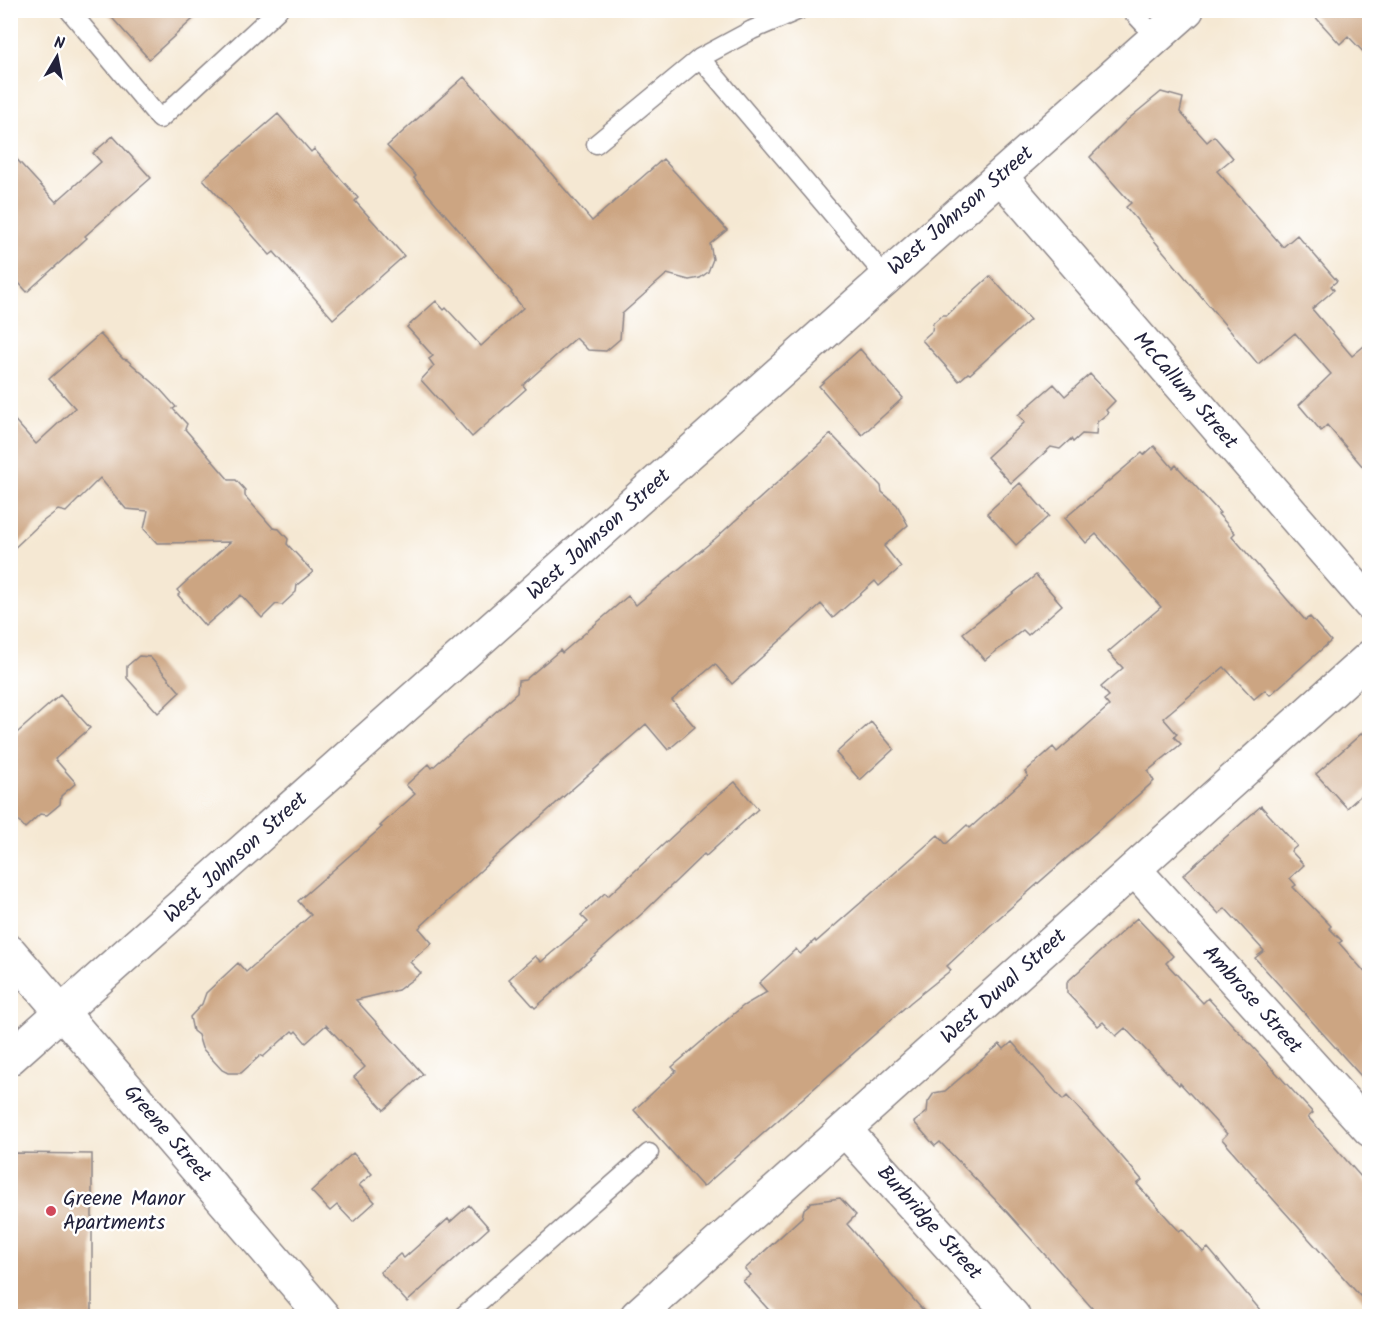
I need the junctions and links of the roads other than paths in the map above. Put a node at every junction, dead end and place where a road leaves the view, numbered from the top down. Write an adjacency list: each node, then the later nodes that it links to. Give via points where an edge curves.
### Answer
1 (69, 10): 2 (lane, via 160,119)
2 (278, 10)
3 (799, 10): 7 (lane)
4 (1131, 10): 6 (lane)
5 (1185, 11): 6 (street, West Johnson Street)
6 (1156, 38): 9 (street, West Johnson Street)
7 (700, 58): 8 (lane); 10 (lane)
8 (596, 144)
9 (1000, 177): 10 (street, West Johnson Street); 11 (street, McCallum Street)
10 (886, 277): 15 (street, West Johnson Street)
11 (1370, 604)
12 (1370, 657): 13 (street, West Duval Street)
13 (1134, 869): 17 (street, West Duval Street); 18 (street, Ambrose Street)
14 (10, 952): 15 (street, Greene Street)
15 (63, 1012): 16 (street, West Johnson Street); 20 (street, Greene Street)
16 (10, 1058)
17 (845, 1130): 22 (street, West Duval Street); 23 (street, Burbridge Street)
18 (1370, 1130)
19 (649, 1153): 21 (lane)
20 (323, 1317)
21 (463, 1317)
22 (637, 1317)
23 (1013, 1317)

